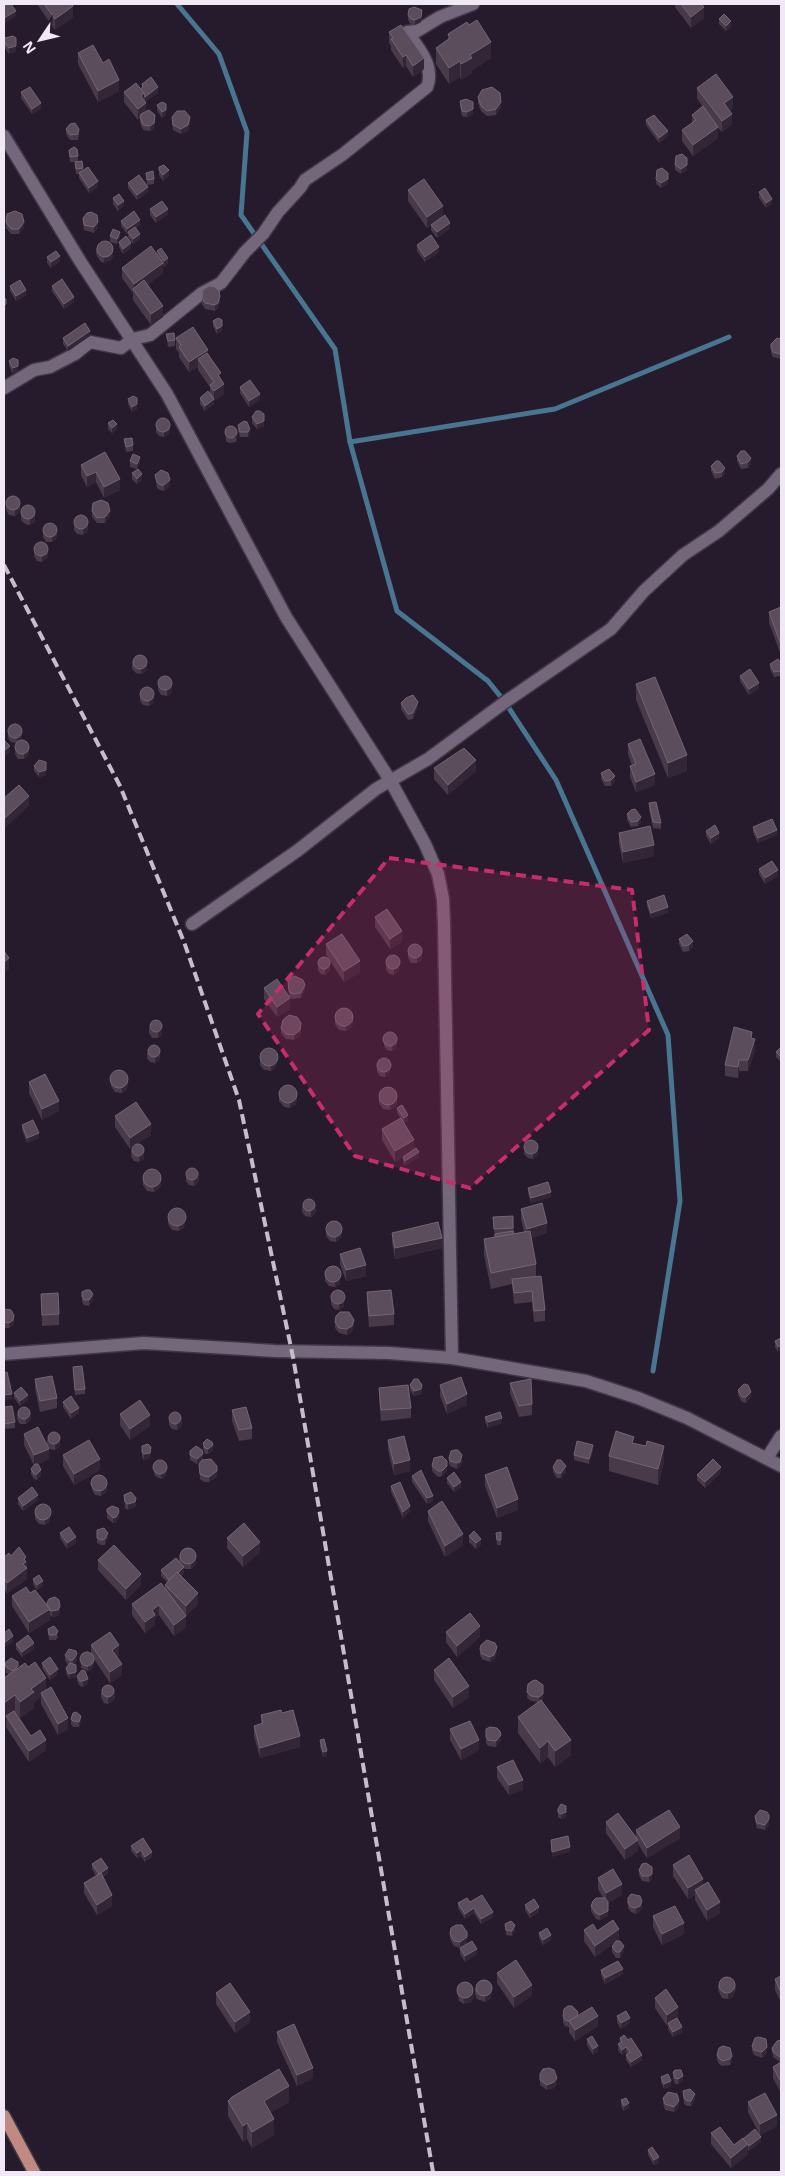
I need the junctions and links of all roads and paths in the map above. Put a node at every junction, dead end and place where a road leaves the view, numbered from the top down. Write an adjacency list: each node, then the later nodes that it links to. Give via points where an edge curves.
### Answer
1 (473, 4): 3 (street, via 440,17 417,31 407,32 430,70 429,85 423,92 305,180 221,283 202,293 150,335)
2 (4, 136): 3 (street, via 80,261)
3 (133, 339): 4 (street, via 121,348 90,342 75,354 50,367 34,370); 6 (street, via 167,394 286,617)
4 (4, 388)
5 (781, 474): 6 (street, via 719,531 683,555 644,591 611,629 428,758)
6 (390, 780): 7 (street, via 297,851); 9 (street, via 425,844 438,874 443,900)
7 (192, 924)
8 (4, 1354): 9 (street, via 144,1343)
9 (452, 1358): 11 (street, via 586,1381 687,1418)
10 (781, 1436): 11 (street)
11 (767, 1458): 12 (street)
12 (781, 1466)
13 (4, 2116): 14 (main road)
14 (34, 2172)

